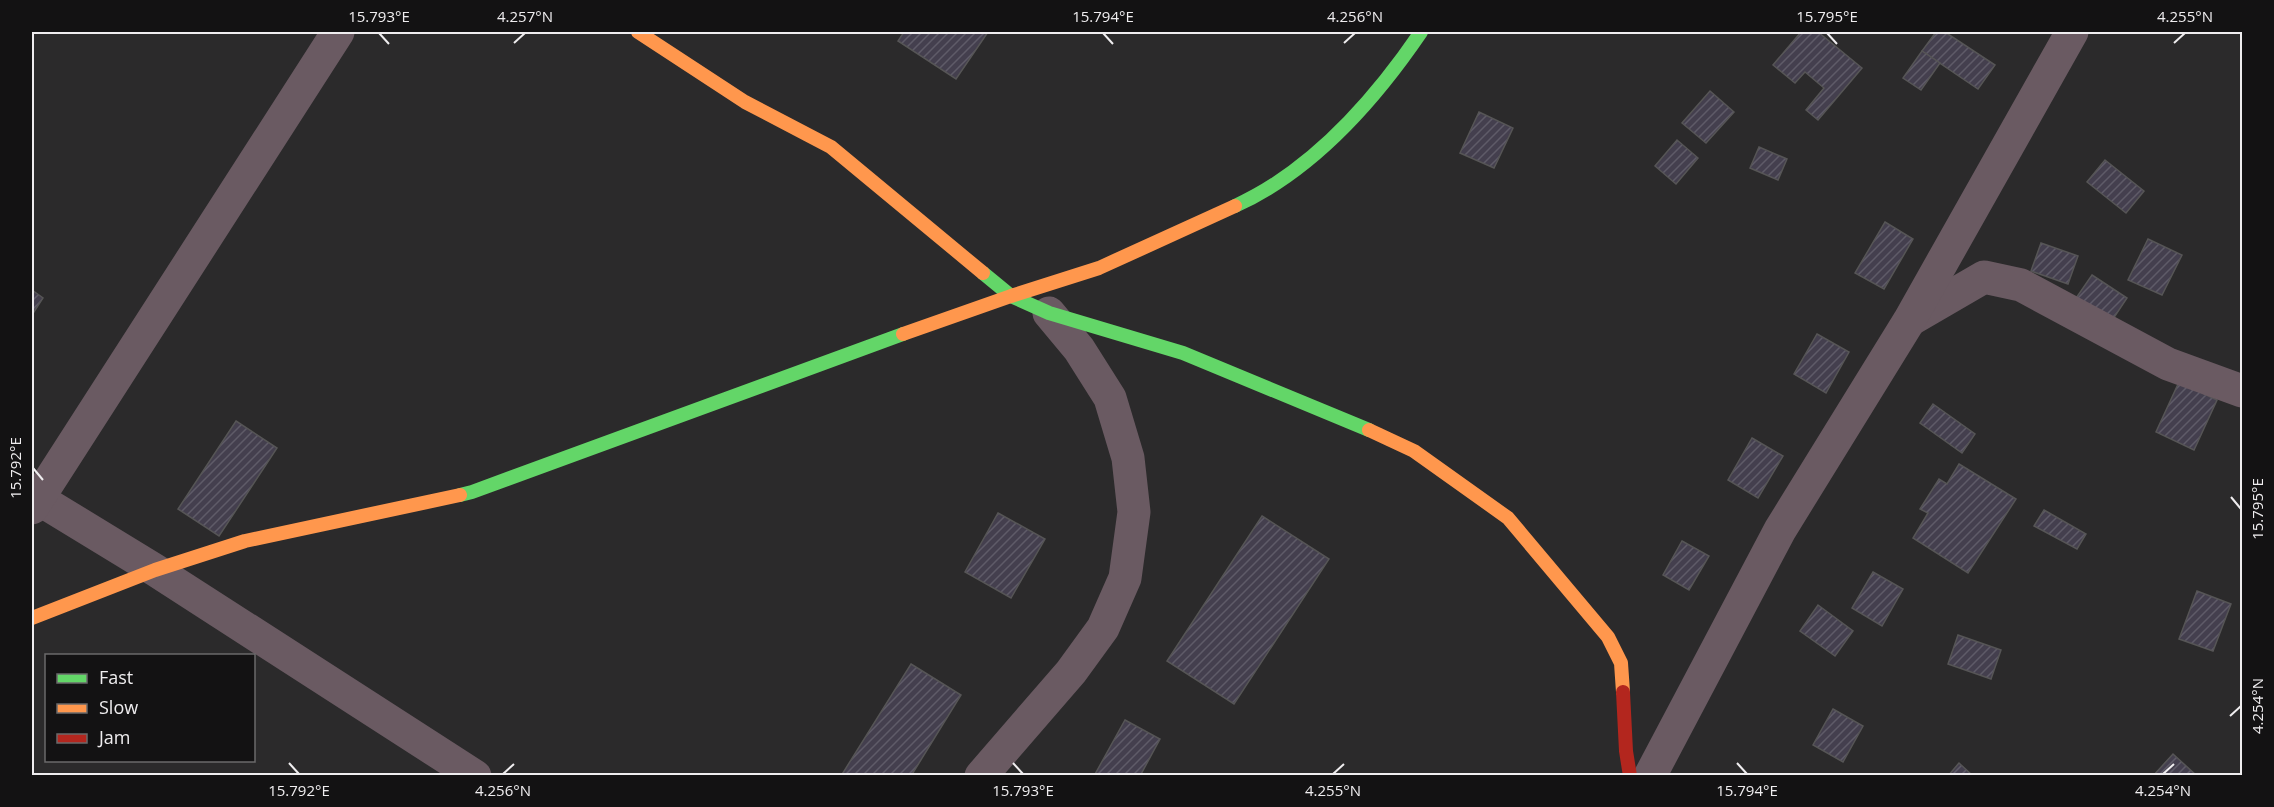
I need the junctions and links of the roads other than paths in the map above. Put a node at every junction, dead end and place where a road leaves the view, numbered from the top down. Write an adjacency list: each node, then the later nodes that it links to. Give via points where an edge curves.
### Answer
1 (338, 32): 9 (street)
2 (638, 32): 5 (street, via 745,102 831,147)
3 (1421, 32): 5 (street, via 1359,110 1318,151 1281,180 1239,204 1099,268)
4 (2072, 32): 7 (street)
5 (1011, 296): 6 (street); 10 (street, via 472,492 245,541)
6 (1049, 313): 13 (street, via 1079,349 1110,398 1128,458 1134,512 1125,578 1103,628 1071,672); 14 (street, via 1183,353 1353,422 1414,451 1508,518 1608,637 1621,663)
7 (1909, 321): 8 (street, via 1984,277 2021,285 2168,364); 15 (street, via 1780,531)
8 (2242, 391)
9 (34, 501): 10 (street)
10 (155, 570): 11 (street); 12 (street)
11 (32, 618)
12 (475, 776)
13 (981, 776)
14 (1630, 776)
15 (1650, 776)

